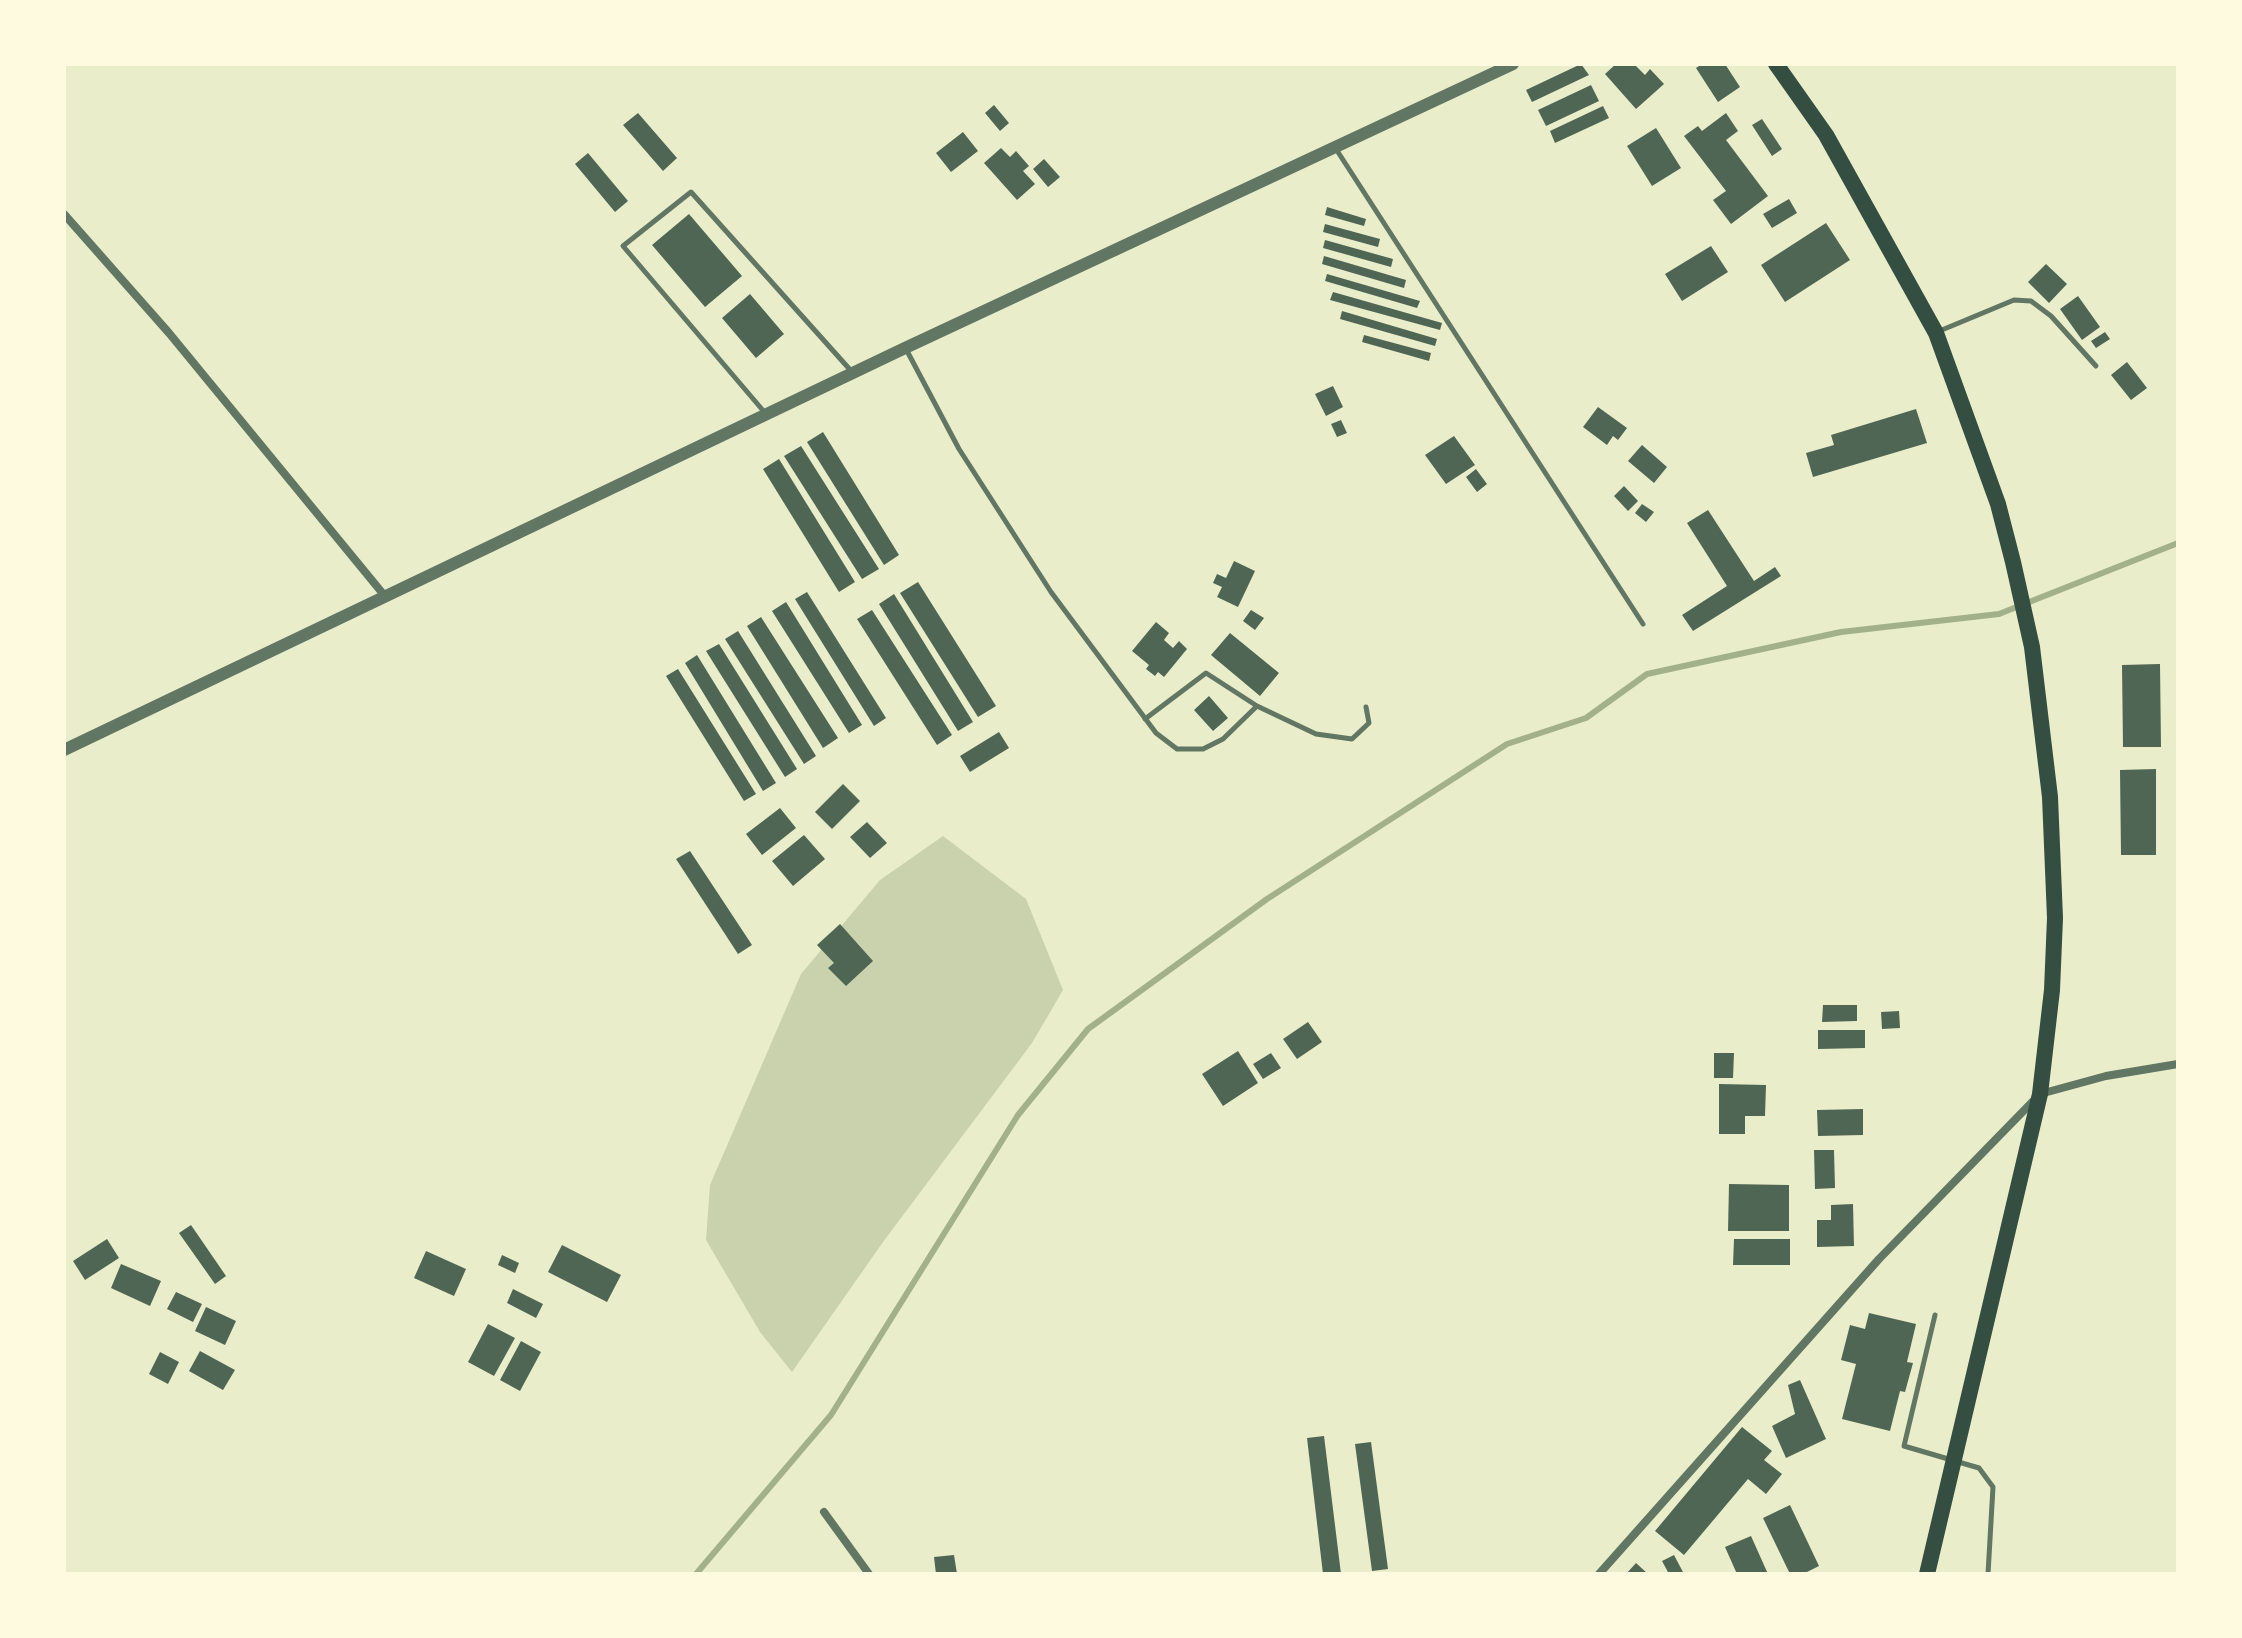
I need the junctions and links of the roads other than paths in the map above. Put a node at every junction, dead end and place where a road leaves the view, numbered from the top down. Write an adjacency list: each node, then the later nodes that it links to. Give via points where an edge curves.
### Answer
1 (1776, 64): 5 (highway, via 1826,135)
2 (1505, 66): 3 (street)
3 (1335, 148): 6 (street); 11 (lane)
4 (64, 214): 10 (street)
5 (1936, 333): 7 (lane, via 2014,300 2031,301); 17 (highway, via 1998,504 2032,647 2050,797 2055,918)
6 (905, 348): 8 (street); 14 (lane, via 967,462 1051,592)
7 (2096, 366)
8 (854, 373): 9 (street); 9 (lane, via 691,192 623,246)
9 (767, 414): 10 (street)
10 (384, 595): 15 (street)
11 (1643, 624)
12 (1257, 706): 13 (lane, via 1316,734 1352,739 1369,723); 14 (lane, via 1206,673); 14 (lane, via 1223,739 1203,749 1177,749)
13 (1366, 707)
14 (1145, 719)
15 (64, 750)
16 (2178, 1064): 17 (street)
17 (2040, 1094): 19 (highway); 22 (street, via 1879,1259)
18 (1935, 1315): 19 (lane, via 1904,1446)
19 (1954, 1461): 23 (highway); 24 (lane, via 1979,1468 1993,1487)
20 (824, 1512): 21 (street)
21 (869, 1574)
22 (1599, 1574)
23 (1927, 1574)
24 (1988, 1574)

